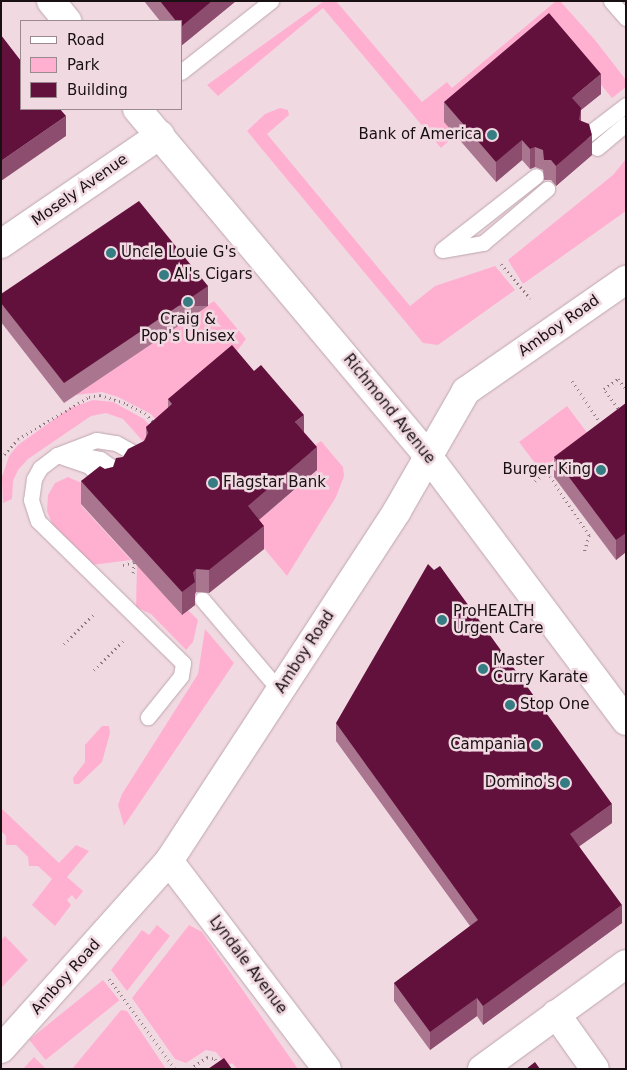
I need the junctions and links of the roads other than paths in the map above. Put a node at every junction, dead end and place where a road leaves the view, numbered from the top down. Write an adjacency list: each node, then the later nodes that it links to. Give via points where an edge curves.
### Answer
1 (51, 1): 5 (main road)
2 (271, 1): 6 (lane)
3 (612, 1): 4 (lane)
4 (626, 18)
5 (66, 20)
6 (182, 71)
7 (626, 105): 11 (lane)
8 (139, 110): 10 (main road, Richmond Avenue)
9 (626, 124): 12 (lane)
10 (160, 135): 15 (main road, Mosely Avenue); 18 (main road, Richmond Avenue)
11 (587, 135)
12 (597, 148)
13 (536, 176): 14 (lane, via 442,250 483,243)
14 (547, 189)
15 (1, 244)
16 (626, 280): 18 (main road, Amboy Road, via 466,391)
17 (57, 455): 17 (lane, via 81,454 129,464 116,443 96,440); 19 (lane, via 89,466); 22 (lane, via 40,468 34,479 31,500 38,521 183,663 181,676)
18 (428, 456): 21 (main road, Amboy Road); 23 (main road, Richmond Avenue)
19 (107, 482)
20 (202, 599): 21 (lane)
21 (280, 691): 24 (main road, Amboy Road)
22 (148, 717)
23 (626, 721)
24 (169, 861): 27 (main road, Amboy Road); 28 (main road, Lyndale Avenue)
25 (626, 964): 26 (main road)
26 (556, 1014): 29 (main road); 30 (main road)
27 (1, 1049)
28 (327, 1069)
29 (482, 1069)
30 (595, 1069)

